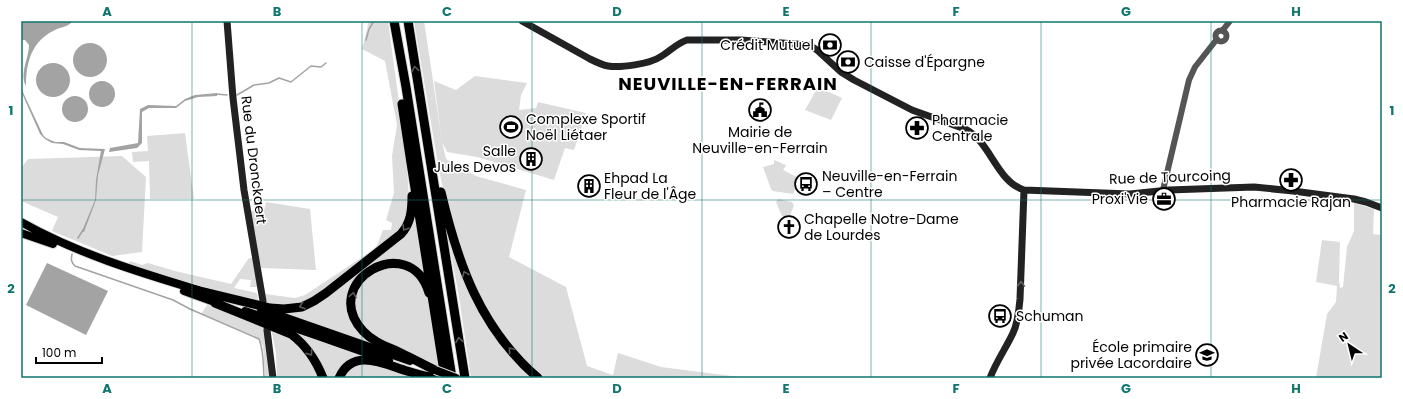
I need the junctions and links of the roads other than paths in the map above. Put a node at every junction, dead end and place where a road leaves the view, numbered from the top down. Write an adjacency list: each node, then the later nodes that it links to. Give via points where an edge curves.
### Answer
1 (227, 21): 15 (main road, Rue du Dronckaert, via 244,190)
2 (391, 21): 8 (highway)
3 (394, 21): 24 (highway)
4 (408, 21): 7 (highway, one-way to 4)
5 (522, 21): 9 (main road, via 590,59 612,66 655,61 687,40 741,40 809,45 854,80 909,109 972,133 1008,178)
6 (1230, 21): 10 (street, via 1217,33 1217,40 1195,67 1189,80)
7 (422, 107): 26 (highway, one-way to 7); 27 (highway, one-way to 7, via 498,334 468,282 448,220)
8 (411, 163): 14 (highway, one-way to 14, via 409,168 412,209 410,221 404,230 314,301 296,308 278,309); 18 (highway)
9 (1024, 190): 10 (main road, Rue de Tourcoing, via 1130,194); 28 (main road, one-way to 9, via 1016,323 1020,299)
10 (1163, 190): 11 (main road, Rue de Tourcoing, via 1270,188 1354,199)
11 (1382, 208)
12 (21, 222): 14 (highway, via 39,233 80,250)
13 (21, 233): 16 (highway)
14 (192, 289): 19 (highway, via 291,319)
15 (263, 301)
16 (215, 303): 19 (highway); 21 (highway, one-way to 21, via 291,334 310,352)
17 (268, 331): 20 (main road)
18 (442, 353): 19 (highway, one-way to 18, via 366,335 359,327 352,312 352,300 356,284 364,275 378,266 396,263 411,268 419,275 427,288); 23 (highway)
19 (435, 376): 22 (highway, via 413,373 368,360 348,365); 25 (highway, bridge)
20 (274, 378)
21 (323, 378)
22 (339, 378)
23 (446, 378)
24 (452, 378)
25 (456, 378)
26 (466, 378)
27 (538, 378)
28 (990, 378)

